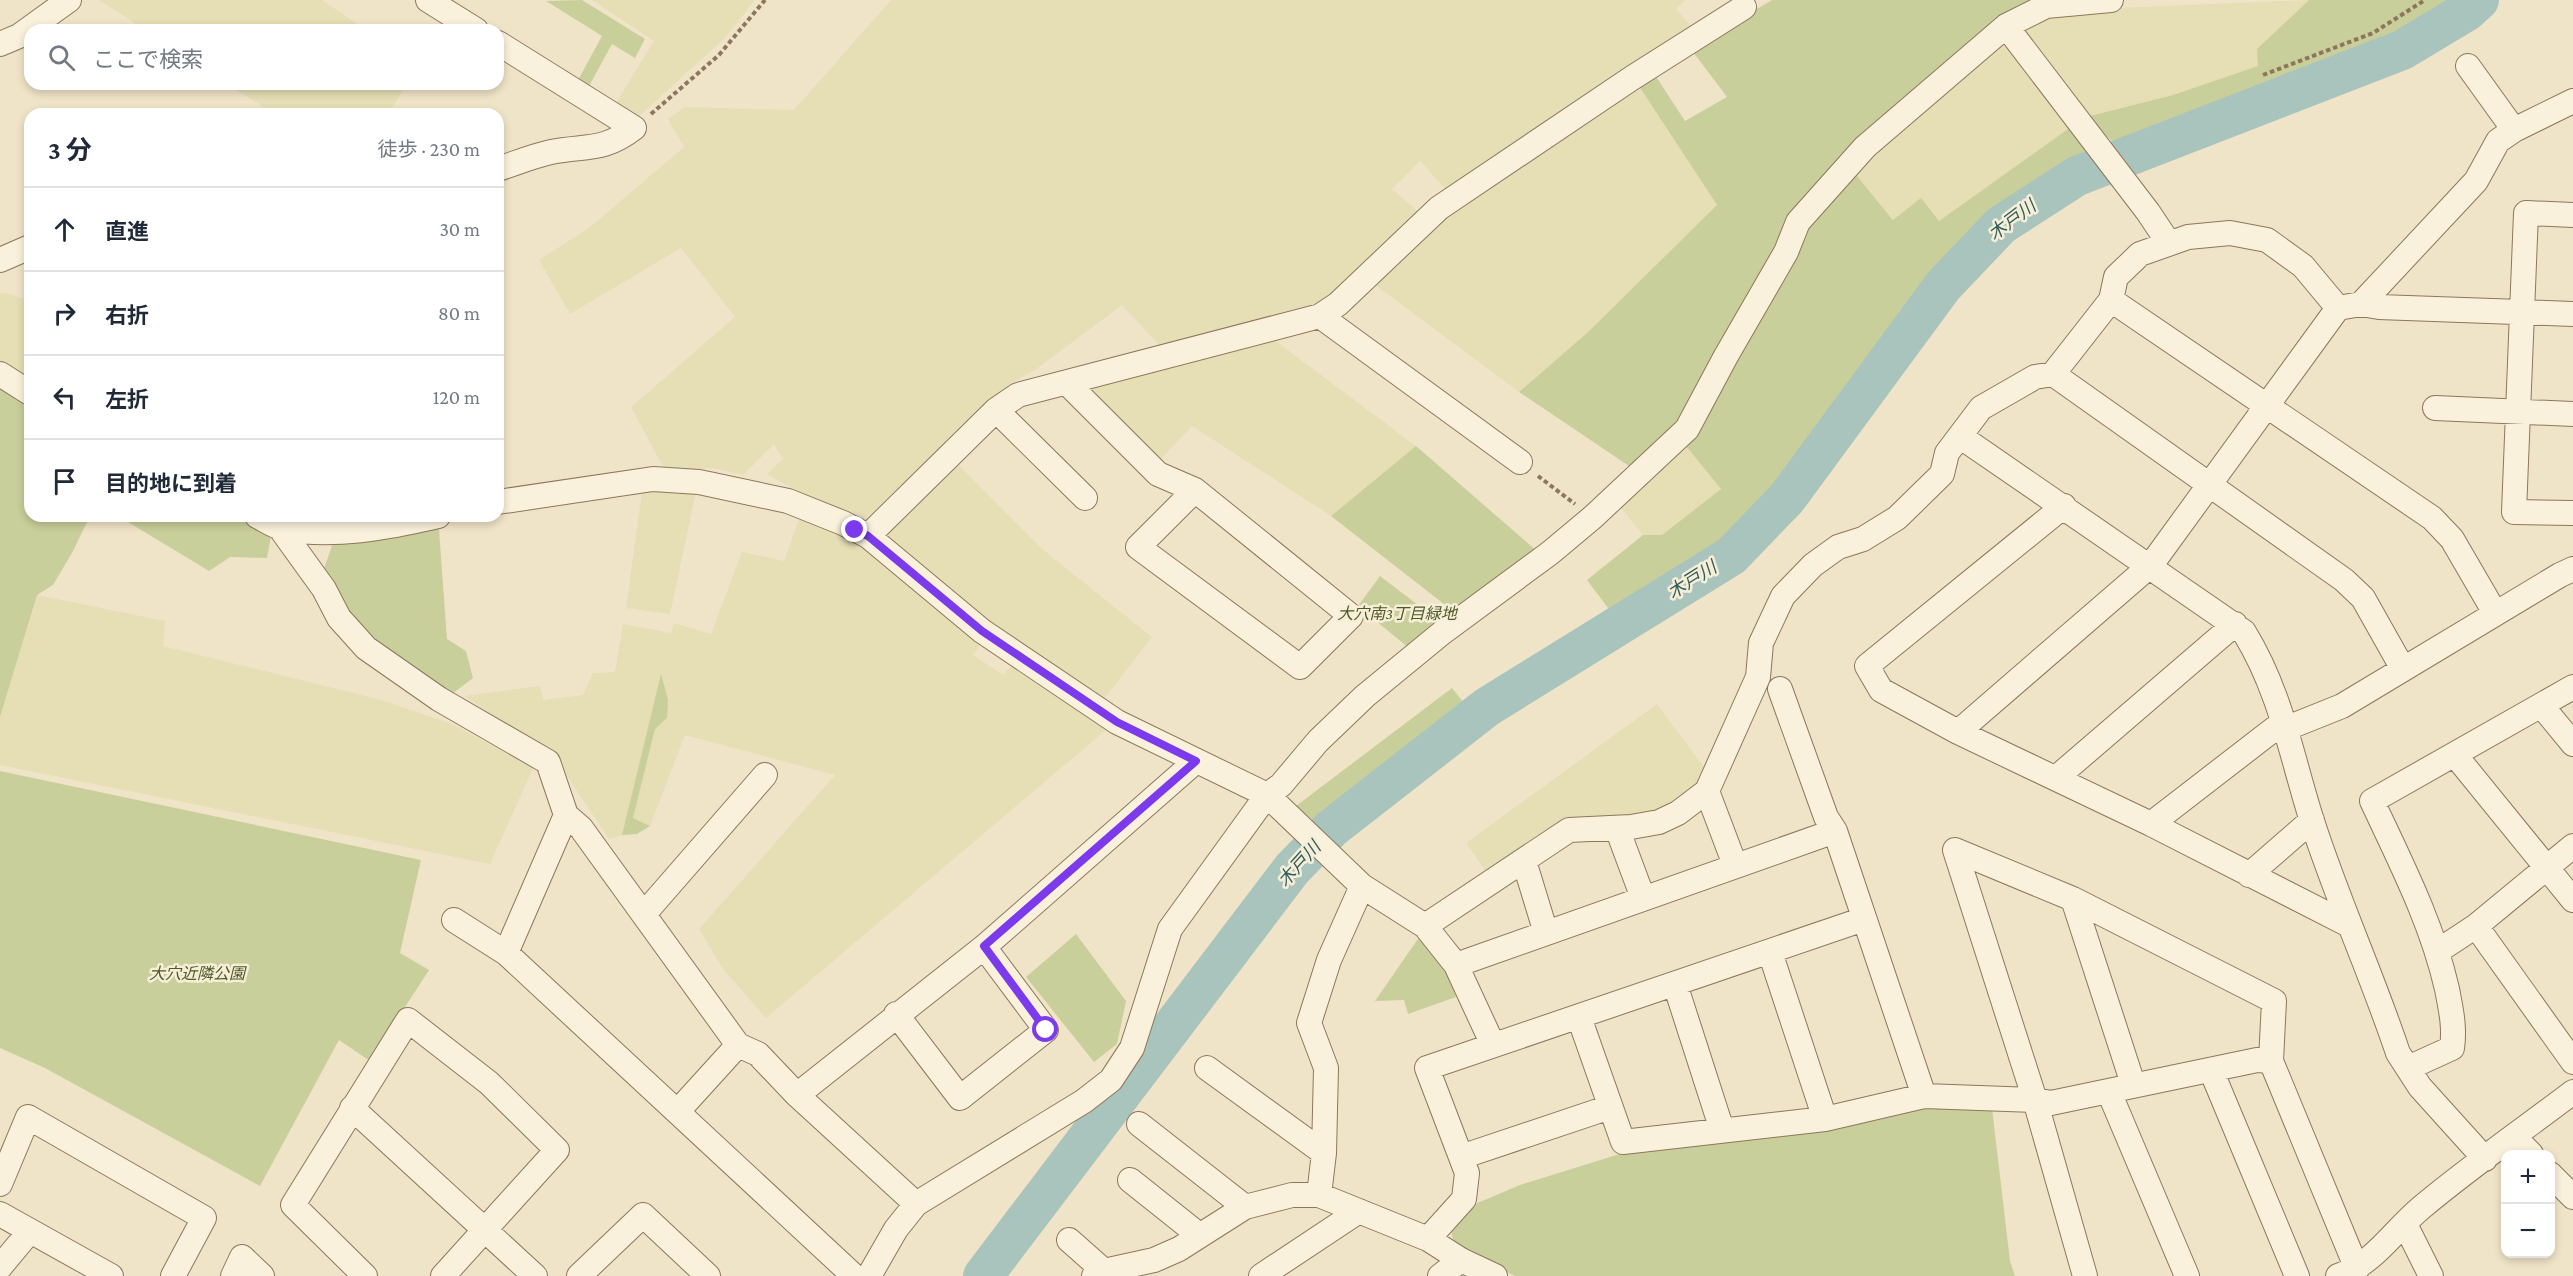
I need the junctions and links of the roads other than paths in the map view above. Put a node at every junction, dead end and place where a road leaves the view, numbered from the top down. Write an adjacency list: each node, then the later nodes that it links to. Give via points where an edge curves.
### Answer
1 (68, 0): 5 (street)
2 (428, 0): 6 (street)
3 (2111, 0): 7 (street, via 2046,6)
4 (1744, 2): 25 (street, via 1439,208 1338,304)
5 (35, 24)
6 (466, 24)
7 (2006, 26): 18 (street); 63 (street, via 1864,147 1798,222 1786,252 1687,429 1550,553 1365,696)
8 (24, 32): 9 (street)
9 (0, 44)
10 (504, 47): 16 (street, via 634,128 601,146 552,152)
11 (2468, 66): 15 (street)
12 (2573, 101): 13 (street)
13 (2546, 114): 14 (street); 15 (street)
14 (2573, 115)
15 (2514, 130): 22 (street, via 2498,141 2476,182)
16 (504, 167)
17 (2573, 214): 23 (street, via 2526,213)
18 (2158, 228): 21 (street, via 2140,254 2116,277); 22 (street, via 2188,237 2230,233 2267,240)
19 (24, 250): 20 (street)
20 (0, 260)
21 (2111, 300): 27 (street); 30 (street)
22 (2350, 306): 23 (street); 30 (street)
23 (2523, 311): 24 (street); 33 (street)
24 (2573, 314)
25 (1320, 316): 28 (street); 36 (street)
26 (0, 374): 29 (street)
27 (2053, 374): 35 (street, via 2035,377 1981,408); 37 (street)
28 (1067, 382): 32 (street, via 1018,395); 38 (street, via 1158,474)
29 (24, 389)
30 (2265, 406): 37 (street); 49 (street, via 2432,518 2452,539)
31 (2434, 408): 33 (street)
32 (996, 410): 39 (street); 46 (street)
33 (2518, 412): 34 (street); 42 (street, via 2514,512)
34 (2573, 414)
35 (1961, 437): 41 (street); 62 (street, via 1947,453 1942,474 1897,518 1863,539 1838,547 1813,565 1783,596 1761,643 1758,677)
36 (1520, 462)
37 (2208, 485): 47 (street); 51 (street, via 2344,580 2363,598)
38 (1195, 490): 38 (street, via 1351,616 1300,667 1138,547)
39 (1084, 498)
40 (504, 501): 46 (street, via 653,479 699,482 788,501)
41 (2064, 506): 47 (street); 56 (street, via 1867,666 1881,690)
42 (2573, 513)
43 (268, 522): 45 (street)
44 (413, 522): 45 (street, via 356,530)
45 (280, 528): 64 (street, via 324,589 339,618 366,648 439,699 548,762)
46 (868, 536): 59 (street, via 982,631 1117,722)
47 (2151, 565): 50 (street); 56 (street)
48 (2573, 569): 49 (street)
49 (2495, 614): 51 (street)
50 (2235, 624): 55 (street, via 2260,657); 61 (street)
51 (2403, 669): 55 (street, via 2342,706)
52 (2573, 687): 54 (street)
53 (1780, 689): 67 (street, via 1826,818)
54 (2541, 705): 57 (street); 58 (street)
55 (2287, 728): 65 (street); 66 (street, via 2274,729)
56 (1958, 732): 61 (street)
57 (2573, 744)
58 (2455, 755): 72 (street); 86 (street, via 2372,801)
59 (1196, 761): 63 (street); 85 (street)
60 (765, 775): 78 (street)
61 (2056, 778): 66 (street)
62 (1707, 791): 70 (street, via 1659,822 1569,830); 71 (street)
63 (1267, 795): 74 (street); 122 (street, via 1170,929 1132,1048 1111,1080 1084,1101)
64 (566, 815): 78 (street, via 581,828); 88 (street)
65 (2312, 820): 73 (street); 81 (street)
66 (2151, 824): 73 (street)
67 (1835, 831): 71 (street); 79 (street)
68 (1621, 839): 75 (street)
69 (2573, 846): 72 (street)
70 (1524, 861): 82 (street); 84 (street)
71 (1736, 865): 75 (street)
72 (2546, 866): 77 (street); 83 (street)
73 (2249, 875): 81 (street)
74 (1362, 886): 82 (street); 114 (street, via 1329,960 1309,1023 1326,1068)
75 (1643, 898): 84 (street)
76 (2073, 899): 95 (street, via 2274,1001); 100 (street); 105 (street, via 1955,850)
77 (2573, 900)
78 (644, 914): 93 (street)
79 (1864, 919): 87 (street); 104 (street)
80 (454, 920): 88 (street)
81 (2349, 925): 98 (street, via 2398,1053)
82 (1425, 926): 89 (street)
83 (2476, 926): 86 (street); 96 (street)
84 (1546, 933): 89 (street)
85 (984, 946): 91 (street); 91 (street, via 1046,1030 960,1098)
86 (2438, 951): 98 (street, via 2455,1028 2452,1048)
87 (1770, 952): 90 (street); 109 (street)
88 (506, 953): 108 (street)
89 (1456, 965): 94 (street)
90 (1675, 984): 92 (street); 111 (street)
91 (896, 1014): 103 (street)
92 (1579, 1017): 94 (street); 106 (street)
93 (738, 1045): 103 (street, via 758,1054); 108 (street)
94 (1493, 1045): 115 (street, via 1427,1068)
95 (2271, 1061): 99 (street, via 2257,1060); 134 (street)
96 (2573, 1062)
97 (1207, 1068): 114 (street)
98 (2408, 1068): 116 (street, via 2420,1087)
99 (2211, 1070): 100 (street); 152 (street)
100 (2133, 1084): 101 (street)
101 (2109, 1092): 105 (street, via 2051,1102); 151 (street)
102 (2573, 1092): 112 (street)
103 (797, 1095): 122 (street)
104 (1924, 1096): 105 (street); 109 (street)
105 (2035, 1100): 150 (street)
106 (1610, 1107): 111 (street, via 1623,1142); 115 (street)
107 (352, 1108): 127 (street); 127 (street, via 408,1020 489,1083 557,1150); 140 (street, via 293,1205)
108 (678, 1111): 145 (street)
109 (1825, 1119): 111 (street)
110 (1139, 1125): 123 (street)
111 (1722, 1130)
112 (2514, 1137): 113 (street); 116 (street)
113 (2526, 1150)
114 (1324, 1153): 120 (street)
115 (1461, 1157): 130 (street, via 1467,1173 1464,1199)
116 (2485, 1159): 126 (street)
117 (2555, 1179): 121 (street)
118 (1130, 1180): 129 (street)
119 (0, 1184): 137 (street, via 28,1117 204,1218)
120 (1318, 1195): 123 (street, via 1292,1195); 124 (street)
121 (2573, 1197)
122 (916, 1204): 146 (street, via 896,1229)
123 (1245, 1207): 129 (street)
124 (1359, 1211): 130 (street); 147 (street)
125 (0, 1214): 128 (street)
126 (2405, 1224): 134 (street, via 2382,1248); 153 (street)
127 (486, 1229): 141 (street); 142 (street)
128 (30, 1231): 133 (street); 136 (street)
129 (1199, 1235): 135 (street, via 1154,1260)
130 (1428, 1239): 132 (street)
131 (1068, 1240): 135 (street)
132 (1461, 1260): 148 (street); 149 (street)
133 (0, 1267)
134 (2347, 1272)
135 (1099, 1273)
136 (111, 1276)
137 (173, 1276)
138 (233, 1276): 139 (street, via 242,1257)
139 (262, 1276)
140 (365, 1276)
141 (443, 1276)
142 (535, 1276)
143 (579, 1276): 144 (street, via 643,1215)
144 (708, 1276)
145 (854, 1276)
146 (869, 1276)
147 (1261, 1276)
148 (1440, 1276)
149 (1495, 1276)
150 (2085, 1276)
151 (2187, 1276)
152 (2297, 1276)
153 (2431, 1276)

